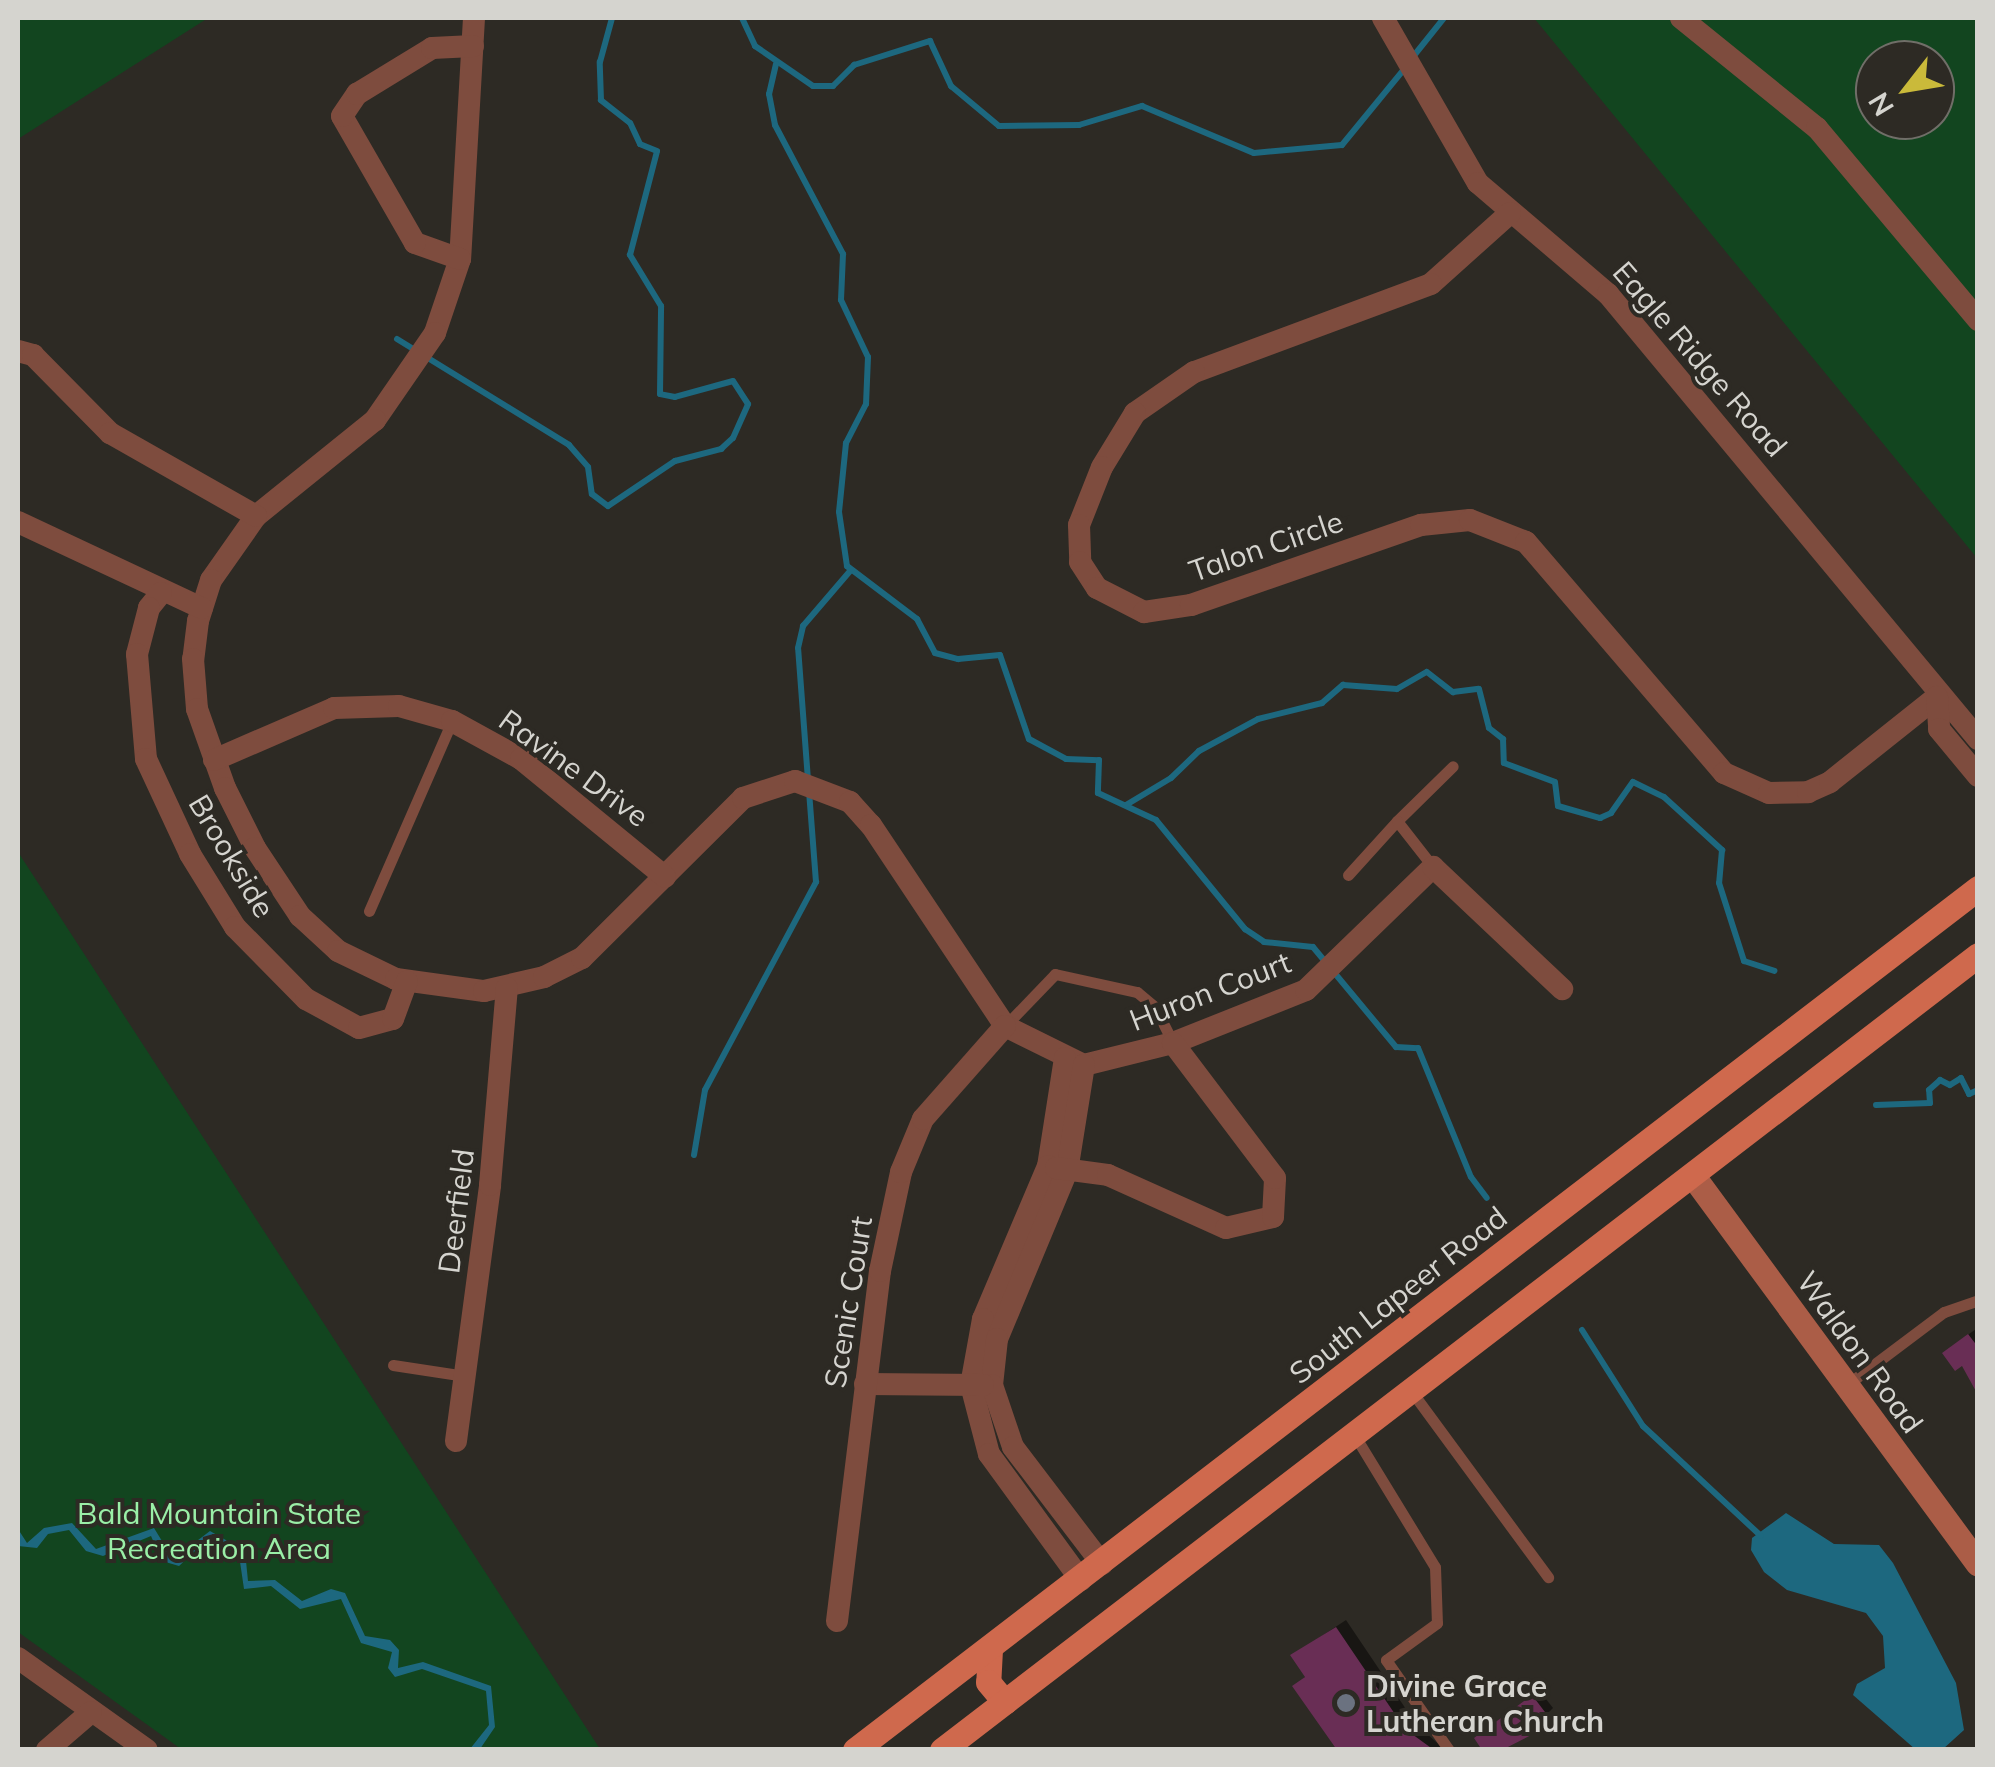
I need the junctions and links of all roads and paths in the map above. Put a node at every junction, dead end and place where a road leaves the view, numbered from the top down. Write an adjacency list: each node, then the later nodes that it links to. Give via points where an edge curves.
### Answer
1 (474, 18): 4 (street)
2 (1383, 18): 5 (street, Eagle Ridge Road, via 1461,159)
3 (1681, 18): 7 (street, via 1817,128)
4 (472, 46): 6 (street); 6 (street, via 432,48 358,94 342,116 415,243)
5 (1510, 213): 13 (street, Eagle Ridge Road, via 1608,294); 13 (street, Talon Circle, via 1431,284 1194,372 1135,414 1102,467 1079,525 1080,562 1097,588 1144,612 1191,605 1422,525 1470,520 1526,542 1724,773 1769,793 1808,792 1830,782)
6 (460, 259): 9 (street, via 435,332 375,420)
7 (1978, 320)
8 (18, 351): 9 (street, via 33,355 110,433)
9 (256, 516): 12 (street, via 211,580)
10 (18, 522): 11 (street)
11 (161, 592): 12 (street); 26 (street, Brookside, via 137,654 146,759 190,854 236,927 306,999 360,1028 393,1019)
12 (202, 608): 16 (street, via 192,659 197,709)
13 (1937, 697): 15 (street, Eagle Ridge Road); 18 (street, Eagle Ridge Road, via 1939,728)
14 (452, 721): 16 (street, Ravine Drive, via 398,706 334,708); 22 (street, Ravine Drive, via 522,760); 24 (lane)
15 (1978, 739)
16 (214, 760): 26 (street, via 255,848 300,916 338,952)
17 (1453, 766): 19 (lane)
18 (1978, 776)
19 (1398, 822): 20 (lane); 21 (lane)
20 (1432, 867): 28 (street); 30 (street, Huron Court, via 1306,990)
21 (1348, 875)
22 (665, 877): 27 (street, via 582,958); 29 (street, via 743,798 795,781 825,789 850,802 871,825)
23 (1978, 888): 43 (main road, South Lapeer Road)
24 (369, 911)
25 (1978, 955): 33 (main road)
26 (407, 982): 27 (street)
27 (507, 988): 36 (street, Deerfield)
28 (1562, 989)
29 (1005, 1026): 30 (lane, via 1054,974 1136,992 1154,1007); 31 (street); 37 (street, Scenic Court, via 923,1119 900,1172)
30 (1173, 1043): 31 (street, Huron Court); 32 (street, via 1275,1178 1273,1217 1226,1228 1108,1175)
31 (1075, 1061): 32 (street)
32 (1057, 1168): 38 (street)
33 (1693, 1176): 39 (street, Waldon Road); 40 (main road)
34 (1978, 1300): 39 (lane, via 1944,1312)
35 (393, 1364): 36 (lane)
36 (464, 1376): 42 (street, Deerfield)
37 (865, 1384): 38 (street); 47 (street, Scenic Court)
38 (981, 1385): 43 (street, via 1013,1447); 46 (street, via 989,1454)
39 (1844, 1387): 44 (street, Waldon Road)
40 (1412, 1392): 41 (main road); 45 (lane)
41 (1355, 1436): 50 (main road); 56 (lane, via 1435,1567 1437,1623 1386,1660)
42 (456, 1441)
43 (1102, 1564): 46 (main road, South Lapeer Road)
44 (1978, 1564)
45 (1548, 1576)
46 (1081, 1580): 48 (main road, South Lapeer Road)
47 (836, 1621)
48 (990, 1649): 50 (main road, via 988,1682); 54 (main road, South Lapeer Road)
49 (18, 1658): 51 (street)
50 (1006, 1702): 55 (main road)
51 (91, 1712): 52 (street); 53 (street)
52 (46, 1750)
53 (146, 1750)
54 (855, 1750)
55 (942, 1750)
56 (1449, 1750)

